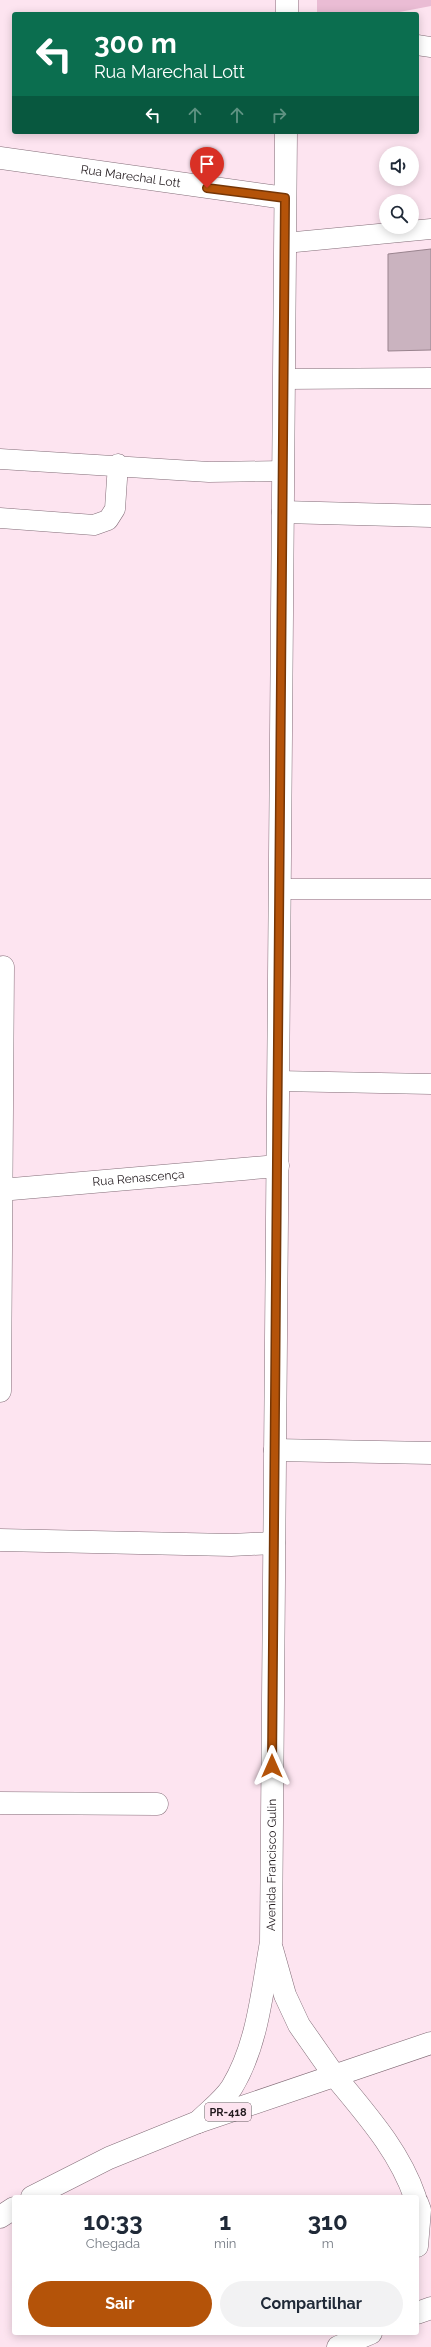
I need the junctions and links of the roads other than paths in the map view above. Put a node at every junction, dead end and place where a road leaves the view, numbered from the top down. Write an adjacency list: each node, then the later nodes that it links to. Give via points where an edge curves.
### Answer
1 (287, 0): 2 (main road)
2 (287, 12)
3 (419, 45): 4 (lane)
4 (431, 47)
5 (286, 134): 7 (main road, Avenida Francisco Gulin)
6 (0, 158): 7 (main road, Rua Marechal Lott)
7 (285, 198): 9 (main road, Avenida Francisco Gulin)
8 (431, 229): 9 (lane)
9 (285, 243): 11 (main road, Avenida Francisco Gulin)
10 (431, 378): 11 (lane)
11 (284, 379): 14 (main road, Avenida Francisco Gulin)
12 (0, 459): 13 (lane)
13 (118, 464): 14 (lane, via 209,472); 17 (lane, via 115,509 108,520 94,525)
14 (283, 471): 15 (main road, Avenida Francisco Gulin)
15 (283, 512): 16 (main road); 18 (main road, Avenida Francisco Gulin)
16 (431, 516)
17 (0, 518)
18 (280, 889): 19 (lane); 21 (main road, Avenida Francisco Gulin)
19 (431, 889)
20 (3, 967): 24 (main road)
21 (278, 1081): 22 (lane); 23 (main road, Avenida Francisco Gulin)
22 (431, 1084)
23 (278, 1166): 24 (main road, Rua Renascença); 26 (main road, Avenida Francisco Gulin)
24 (1, 1190): 25 (main road)
25 (0, 1391)
26 (275, 1450): 27 (main road); 29 (main road, Avenida Francisco Gulin)
27 (431, 1453)
28 (0, 1540): 29 (main road, via 231,1545)
29 (274, 1543): 32 (main road, Avenida Francisco Gulin)
30 (0, 1803): 31 (main road)
31 (157, 1804)
32 (271, 1942): 34 (main road, Avenida Francisco Gulin, via 285,1995 299,2025); 35 (main road, Avenida Francisco Gulin, via 255,2027 245,2059 231,2088)
33 (431, 2043): 34 (main road, PR-418)
34 (334, 2075): 35 (main road, PR-418); 37 (main road, Avenida Francisco Gulin, via 383,2135 409,2180)
35 (198, 2122): 36 (main road, PR-418, via 109,2158)
36 (36, 2195)
37 (414, 2195)
38 (419, 2207): 41 (main road)
39 (12, 2209): 40 (main road)
40 (0, 2217)
41 (419, 2222)
42 (431, 2308): 43 (main road)
43 (419, 2312)
44 (365, 2335): 45 (main road)
45 (344, 2342)

